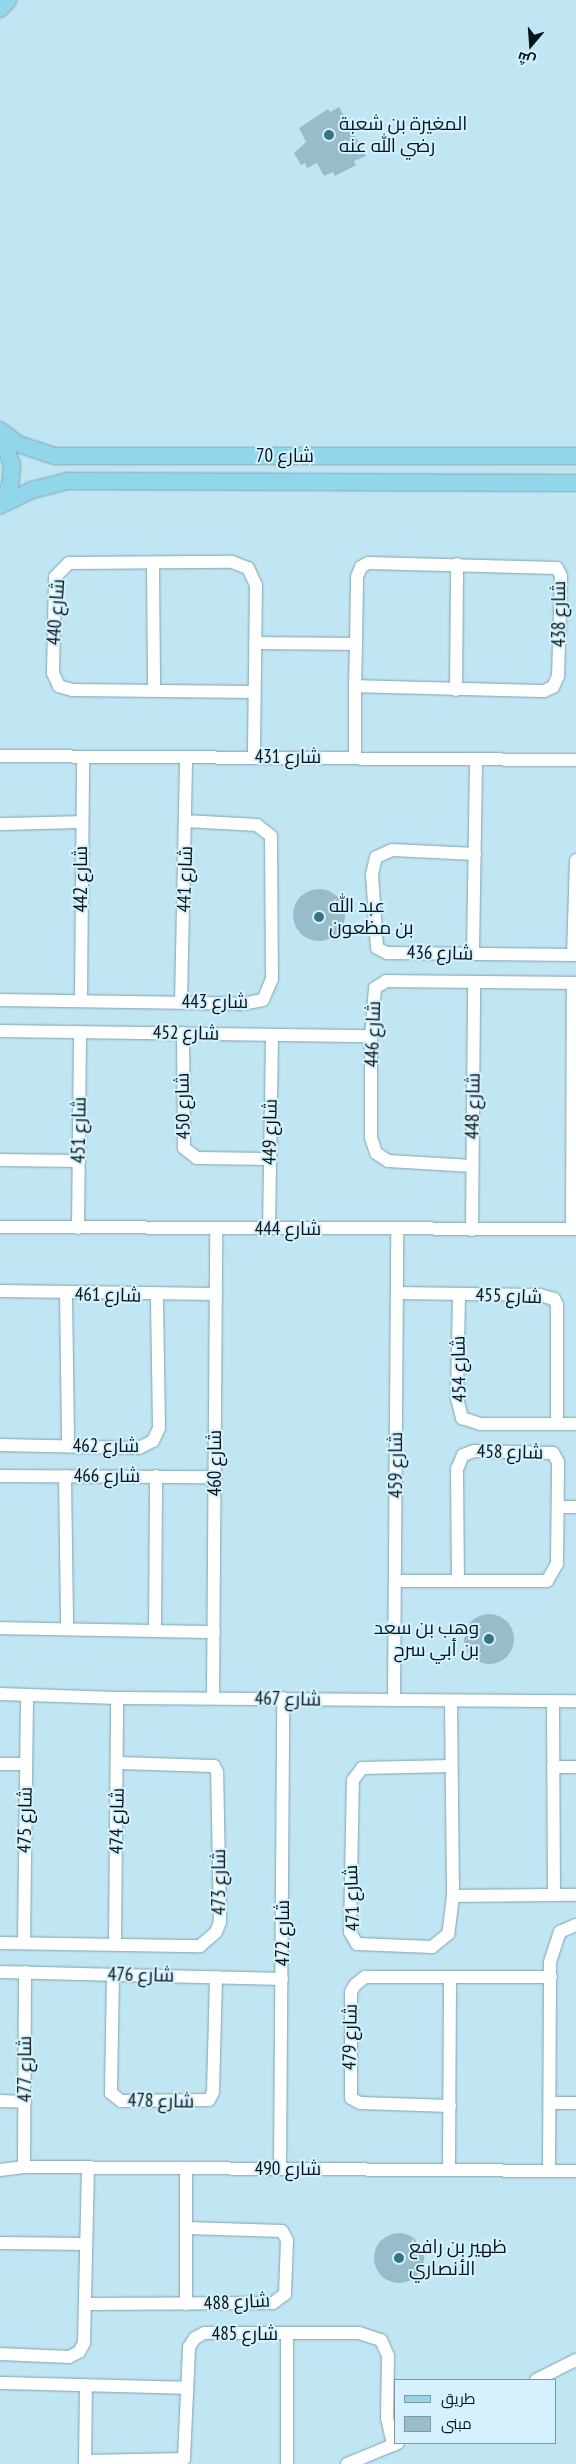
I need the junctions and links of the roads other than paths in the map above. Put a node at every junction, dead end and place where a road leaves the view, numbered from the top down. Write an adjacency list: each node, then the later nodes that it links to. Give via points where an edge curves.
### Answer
1 (8, 0): 2 (main road)
2 (0, 9)
3 (0, 431): 4 (main road, شارع 70, via 18,444 55,456); 6 (main road, via 12,465 10,486)
4 (576, 456)
5 (576, 483): 6 (main road, شارع 70, via 69,481 48,484)
6 (0, 506)
7 (154, 564): 9 (street, شارع 440, via 232,562 248,568 256,585); 12 (street); 12 (street, شارع 440, via 69,563 59,569 54,585 53,673 64,689)
8 (458, 564): 10 (street, شارع 438, via 368,563 361,568 357,577); 13 (street); 13 (street, شارع 438, via 548,565 557,568 561,576 558,676 553,687 544,691)
9 (255, 643): 10 (street); 14 (street, شارع 440)
10 (356, 644): 11 (street, شارع 438)
11 (355, 686): 13 (street, شارع 438); 19 (street, شارع 438)
12 (154, 690): 14 (street, شارع 440)
13 (456, 690)
14 (253, 692): 16 (street, شارع 440)
15 (0, 756): 17 (street, شارع 431)
16 (254, 756): 18 (street, شارع 431); 19 (street, شارع 431)
17 (83, 757): 18 (street, شارع 431); 23 (street, شارع 442)
18 (186, 757): 22 (street, شارع 441)
19 (355, 757): 20 (street, شارع 431)
20 (476, 759): 21 (street, شارع 431); 25 (street)
21 (576, 760)
22 (186, 821): 33 (street, شارع 441); 33 (street, شارع 443, via 257,825 271,836 272,979 263,1000 250,1004)
23 (81, 822): 24 (street); 32 (street, شارع 442)
24 (0, 824)
25 (475, 854): 27 (street); 27 (street, شارع 436, via 382,851 376,857 372,874 377,948 387,953)
26 (576, 860): 28 (street)
27 (473, 954): 28 (street, شارع 436)
28 (575, 955)
29 (474, 983): 30 (street, شارع 446); 38 (street, شارع 446, via 381,984 372,999); 43 (street, شارع 448)
30 (575, 983): 42 (street)
31 (0, 1000): 32 (street, شارع 443)
32 (81, 1000): 33 (street, شارع 443)
33 (181, 1002)
34 (0, 1031): 35 (street, شارع 452)
35 (80, 1032): 36 (street, شارع 452); 41 (street, شارع 451)
36 (183, 1033): 37 (street, شارع 452); 39 (street, شارع 450, via 184,1148 197,1158)
37 (272, 1034): 38 (street, شارع 452); 39 (street, شارع 449)
38 (371, 1036): 43 (street, شارع 446, via 371,1138 376,1153 388,1161)
39 (270, 1159): 47 (street, شارع 449)
40 (0, 1160): 41 (street)
41 (79, 1161): 45 (street, شارع 451)
42 (574, 1164): 48 (street)
43 (472, 1166): 50 (street, شارع 448)
44 (0, 1227): 45 (street, شارع 444)
45 (78, 1228): 46 (street, شارع 444)
46 (216, 1229): 47 (street, شارع 444); 54 (street, شارع 460)
47 (269, 1229): 49 (street, شارع 444)
48 (574, 1229): 50 (street, شارع 444)
49 (397, 1230): 50 (street, شارع 444); 52 (street, شارع 459)
50 (472, 1230)
51 (0, 1291): 53 (street, شارع 461)
52 (397, 1293): 56 (street, شارع 455); 67 (street, شارع 459)
53 (66, 1294): 55 (street, شارع 461); 60 (street)
54 (216, 1294): 55 (street, شارع 461); 64 (street, شارع 460)
55 (158, 1295): 60 (street, شارع 462, via 159,1428 153,1441 139,1448)
56 (459, 1295): 57 (street, شارع 454, via 457,1398 462,1418 480,1424); 57 (street, شارع 455, via 540,1295 554,1299 557,1305)
57 (557, 1424): 58 (street, شارع 454)
58 (576, 1424)
59 (0, 1445): 60 (street, شارع 462)
60 (68, 1446)
61 (0, 1476): 62 (street, شارع 466)
62 (65, 1476): 63 (street, شارع 466); 70 (street)
63 (156, 1476): 64 (street, شارع 466); 71 (street)
64 (214, 1477): 72 (street, شارع 460)
65 (559, 1507): 66 (street); 68 (street, شارع 458, via 557,1564 547,1580); 68 (street, شارع 458, via 558,1462 553,1453 474,1451 463,1455 457,1469)
66 (576, 1507)
67 (396, 1580): 68 (street, شارع 458); 78 (street, شارع 459)
68 (458, 1580)
69 (0, 1628): 70 (street)
70 (67, 1628): 71 (street)
71 (155, 1630): 72 (street)
72 (214, 1632): 76 (street, شارع 460)
73 (0, 1694): 74 (street, شارع 467)
74 (26, 1697): 75 (street, شارع 467); 84 (street, شارع 475)
75 (117, 1698): 76 (street, شارع 467); 82 (street, شارع 474)
76 (213, 1698): 77 (street, شارع 467)
77 (284, 1698): 78 (street, شارع 467); 101 (street, شارع 472)
78 (394, 1700): 79 (street, شارع 467)
79 (451, 1701): 81 (street, شارع 467); 85 (street, شارع 471)
80 (576, 1701): 81 (street, شارع 467)
81 (553, 1702): 86 (street)
82 (118, 1763): 94 (street, شارع 474); 94 (street, شارع 473, via 214,1766 218,1772 220,1922 216,1932 200,1946)
83 (0, 1764): 84 (street)
84 (26, 1764): 93 (street, شارع 475)
85 (452, 1766): 90 (street, شارع 471); 90 (street, شارع 471, via 362,1768 355,1775 352,1796 353,1940 362,1946 432,1947 448,1934)
86 (553, 1767): 87 (street); 88 (street)
87 (576, 1767)
88 (554, 1895): 89 (street); 90 (street)
89 (576, 1895)
90 (453, 1896)
91 (576, 1925): 100 (street, via 560,1932 553,1942)
92 (0, 1942): 93 (street, شارع 473)
93 (24, 1943): 94 (street, شارع 473)
94 (115, 1943)
95 (0, 1972): 96 (street, شارع 476)
96 (25, 1972): 97 (street, شارع 476); 103 (street, شارع 477)
97 (113, 1975): 98 (street, شارع 476); 98 (street, شارع 478, via 110,2093 121,2101 209,2100 213,2092)
98 (216, 1976): 101 (street, شارع 476)
99 (450, 1977): 100 (street, شارع 479); 106 (street); 106 (street, شارع 479, via 365,1977 355,1985 350,1992 349,2092 351,2098 360,2103)
100 (550, 1977): 104 (street)
101 (282, 1978): 109 (street, شارع 472)
102 (0, 2101): 103 (street)
103 (25, 2102): 107 (street, شارع 477)
104 (550, 2103): 105 (street); 113 (street)
105 (576, 2103)
106 (450, 2106): 112 (street)
107 (24, 2167): 110 (street, شارع 490); 111 (street, شارع 490)
108 (186, 2168): 109 (street, شارع 490); 110 (street, شارع 490); 115 (street)
109 (280, 2168): 112 (street, شارع 490)
110 (88, 2169): 117 (street)
111 (0, 2170)
112 (449, 2170): 113 (street, شارع 490)
113 (549, 2171): 114 (street, شارع 490)
114 (576, 2171)
115 (187, 2228): 119 (street); 119 (street, شارع 488, via 282,2231 287,2240 287,2286 280,2299 273,2303)
116 (0, 2243): 117 (street)
117 (86, 2244): 118 (street)
118 (86, 2304): 119 (street, شارع 488); 121 (street, via 84,2343 79,2352 69,2357)
119 (186, 2304)
120 (287, 2334): 126 (street, شارع 485, via 204,2334 195,2338 189,2347); 127 (street, شارع 485, via 359,2333 381,2340 388,2356 388,2431); 130 (street)
121 (0, 2354)
122 (576, 2360): 123 (street)
123 (538, 2379)
124 (0, 2383): 125 (street)
125 (86, 2386): 126 (street); 129 (street)
126 (187, 2388): 129 (street, شارع 485, via 184,2460)
127 (394, 2441)
128 (396, 2444): 131 (street)
129 (85, 2463)
130 (287, 2464)
131 (347, 2464)

